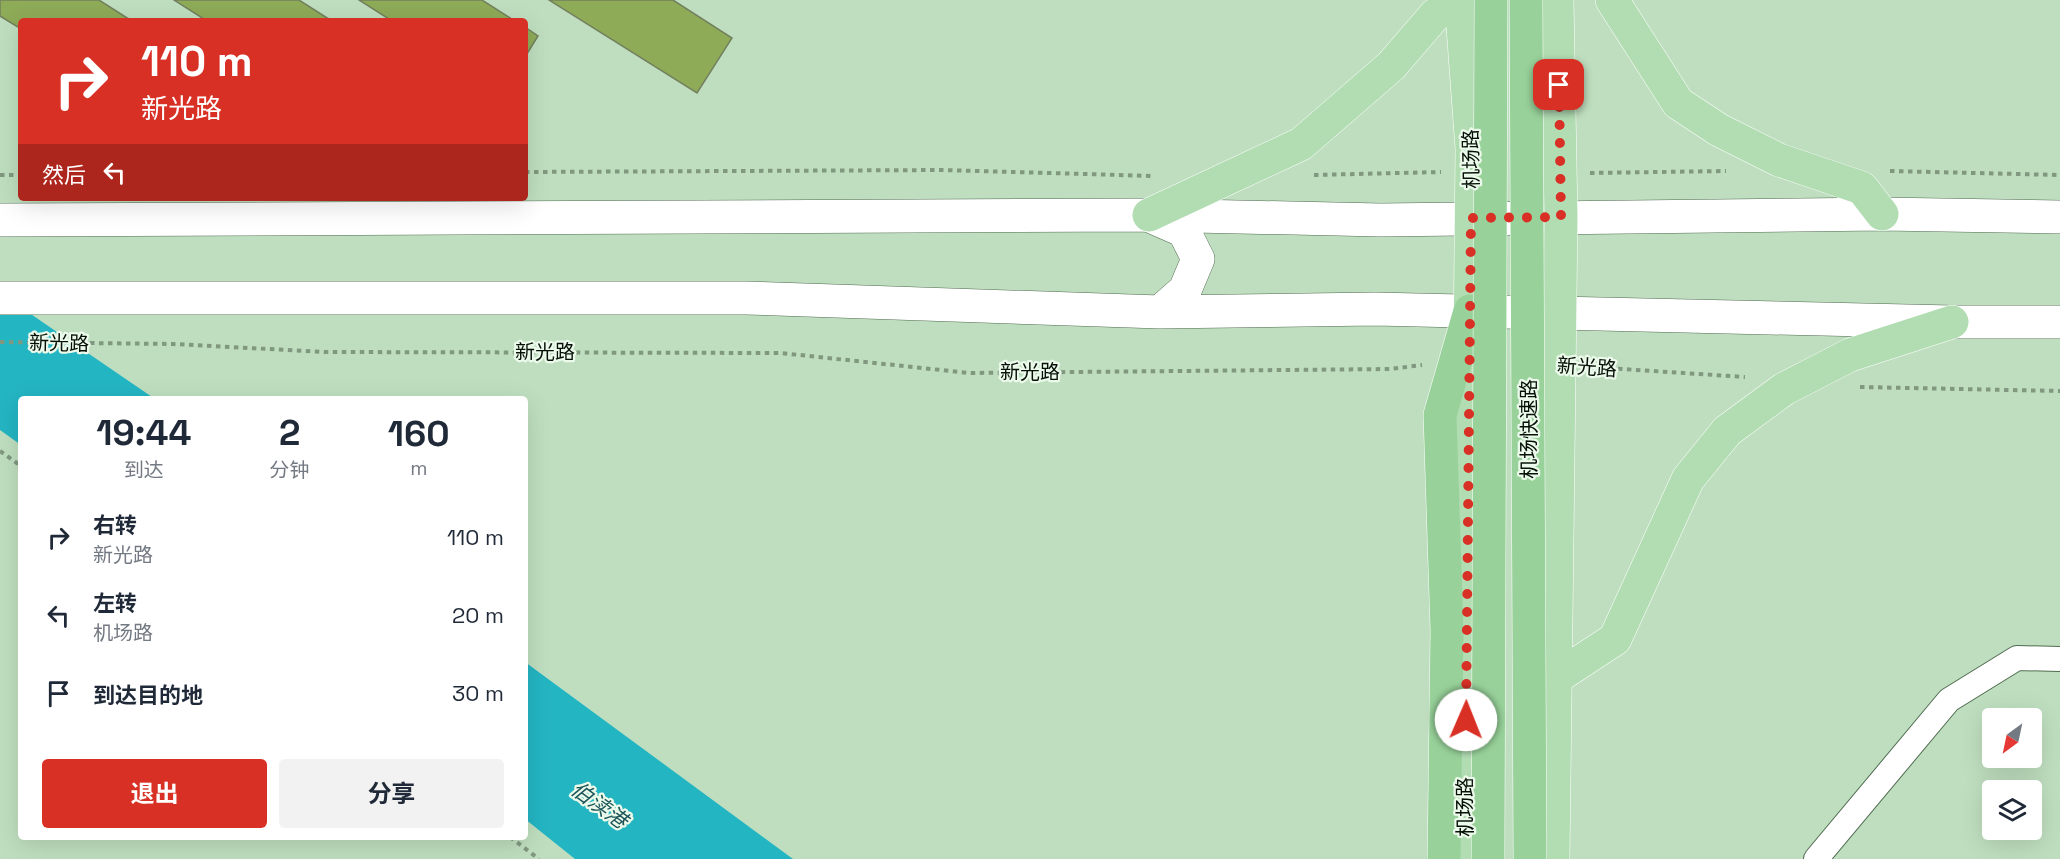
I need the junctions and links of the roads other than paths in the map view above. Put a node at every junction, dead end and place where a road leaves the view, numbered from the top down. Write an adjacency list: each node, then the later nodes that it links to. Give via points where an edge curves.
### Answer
1 (1456, 0): 8 (main road, via 1435,15 1391,66 1301,144)
2 (1461, 0): 11 (main road, 机场路, via 1472,149)
3 (1491, 0): 23 (highway, 机场快速路, bridge)
4 (1526, 0): 24 (highway, 机场快速路, bridge)
5 (1557, 0): 9 (main road)
6 (1612, 0): 7 (main road, via 1678,103 1719,130 1779,160 1862,188)
7 (1882, 214): 9 (main road); 10 (main road)
8 (1149, 215): 11 (main road); 12 (main road); 15 (main road, via 1184,231 1198,259 1185,290)
9 (1561, 217): 11 (main road); 16 (main road)
10 (2060, 217)
11 (1471, 218): 14 (main road, 机场路)
12 (0, 220)
13 (0, 298): 15 (main road, via 746,298)
14 (1470, 311): 15 (main road); 16 (main road); 21 (highway, via 1440,416 1447,631); 22 (main road, 机场路)
15 (1160, 312)
16 (1560, 312): 17 (main road); 20 (main road)
17 (1952, 322): 18 (main road); 20 (main road, via 1850,355 1784,389 1727,432 1688,479 1615,639)
18 (2060, 322)
19 (2060, 659): 26 (street, via 2017,658 1949,700)
20 (1554, 679): 25 (main road)
21 (1444, 859)
22 (1465, 859)
23 (1488, 859)
24 (1530, 859)
25 (1553, 859)
26 (1816, 859)

